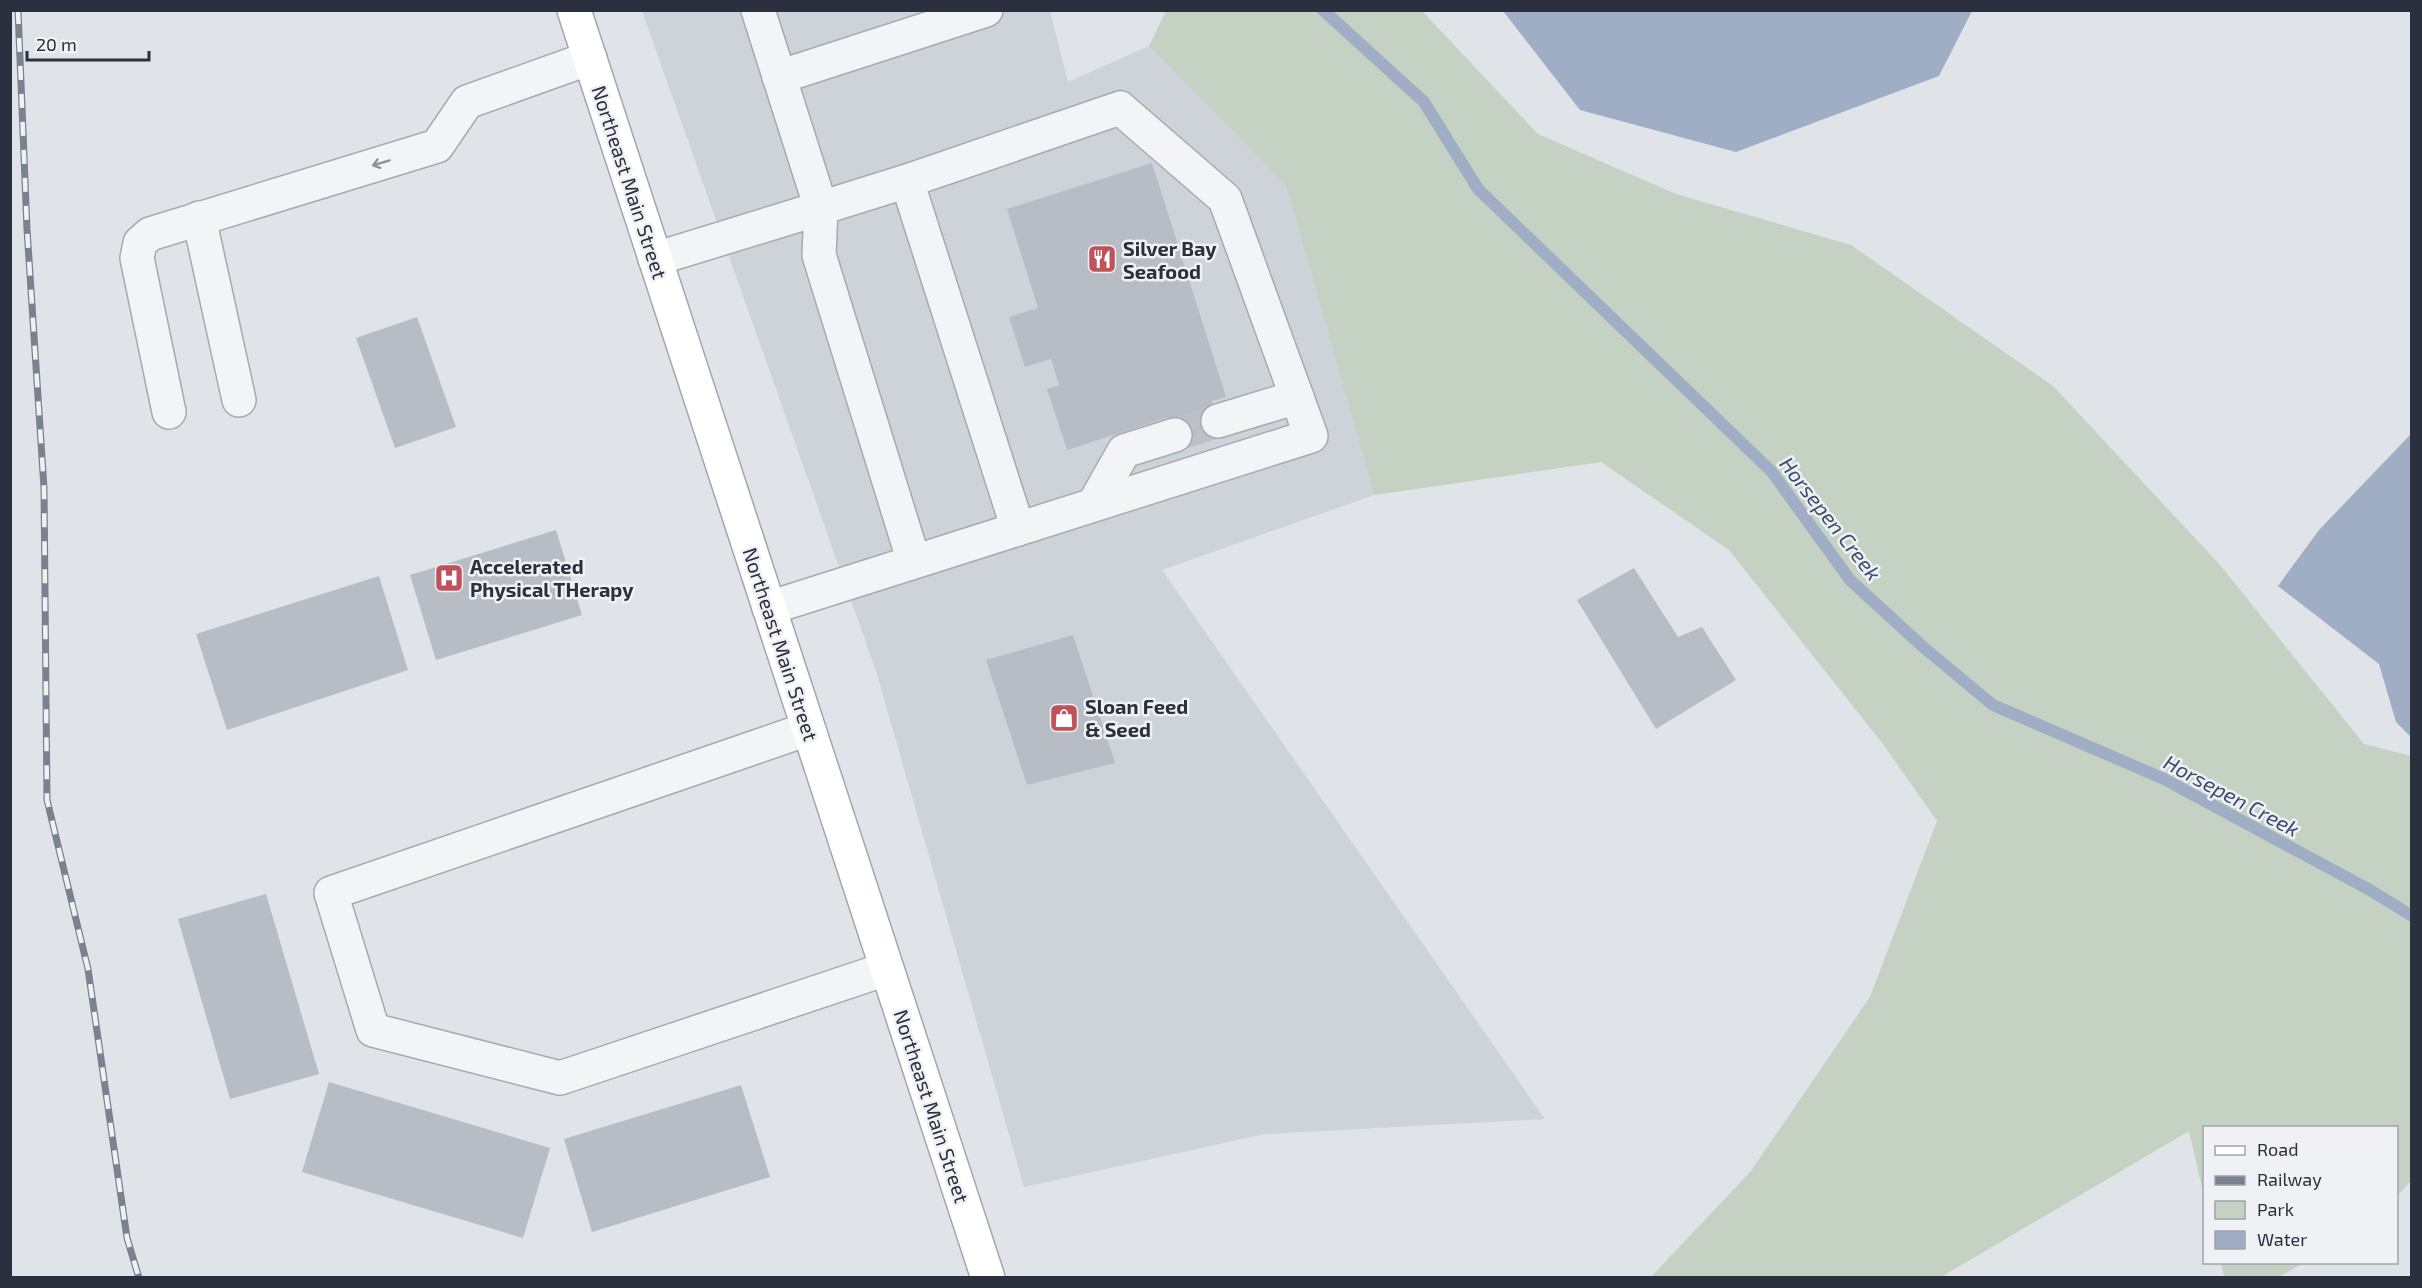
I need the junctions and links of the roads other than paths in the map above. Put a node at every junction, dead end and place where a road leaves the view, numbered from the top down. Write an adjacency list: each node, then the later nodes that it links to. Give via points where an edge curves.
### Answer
1 (574, 10): 4 (main road, Northeast Main Street)
2 (758, 10): 5 (lane)
3 (986, 10): 5 (lane)
4 (590, 58): 8 (lane, one-way to 8, via 467,102 437,146); 9 (main road, Northeast Main Street)
5 (779, 77): 7 (lane)
6 (907, 181): 7 (lane); 10 (lane, via 1120,108 1225,199); 16 (lane)
7 (821, 208): 9 (lane); 17 (lane, via 819,255)
8 (199, 218): 11 (lane); 12 (lane, via 150,234 140,243 137,258)
9 (655, 259): 18 (main road, Northeast Main Street)
10 (1297, 397): 13 (lane); 15 (lane, via 1311,436)
11 (239, 400)
12 (169, 412)
13 (1218, 421)
14 (1175, 435): 15 (lane, via 1124,452)
15 (1094, 504): 16 (lane)
16 (1018, 529): 17 (lane)
17 (914, 562): 18 (lane)
18 (769, 608): 19 (main road, Northeast Main Street)
19 (808, 729): 20 (main road, Northeast Main Street); 20 (lane, via 331,893 373,1030 560,1078)
20 (886, 969): 21 (main road, Northeast Main Street)
21 (988, 1278)

